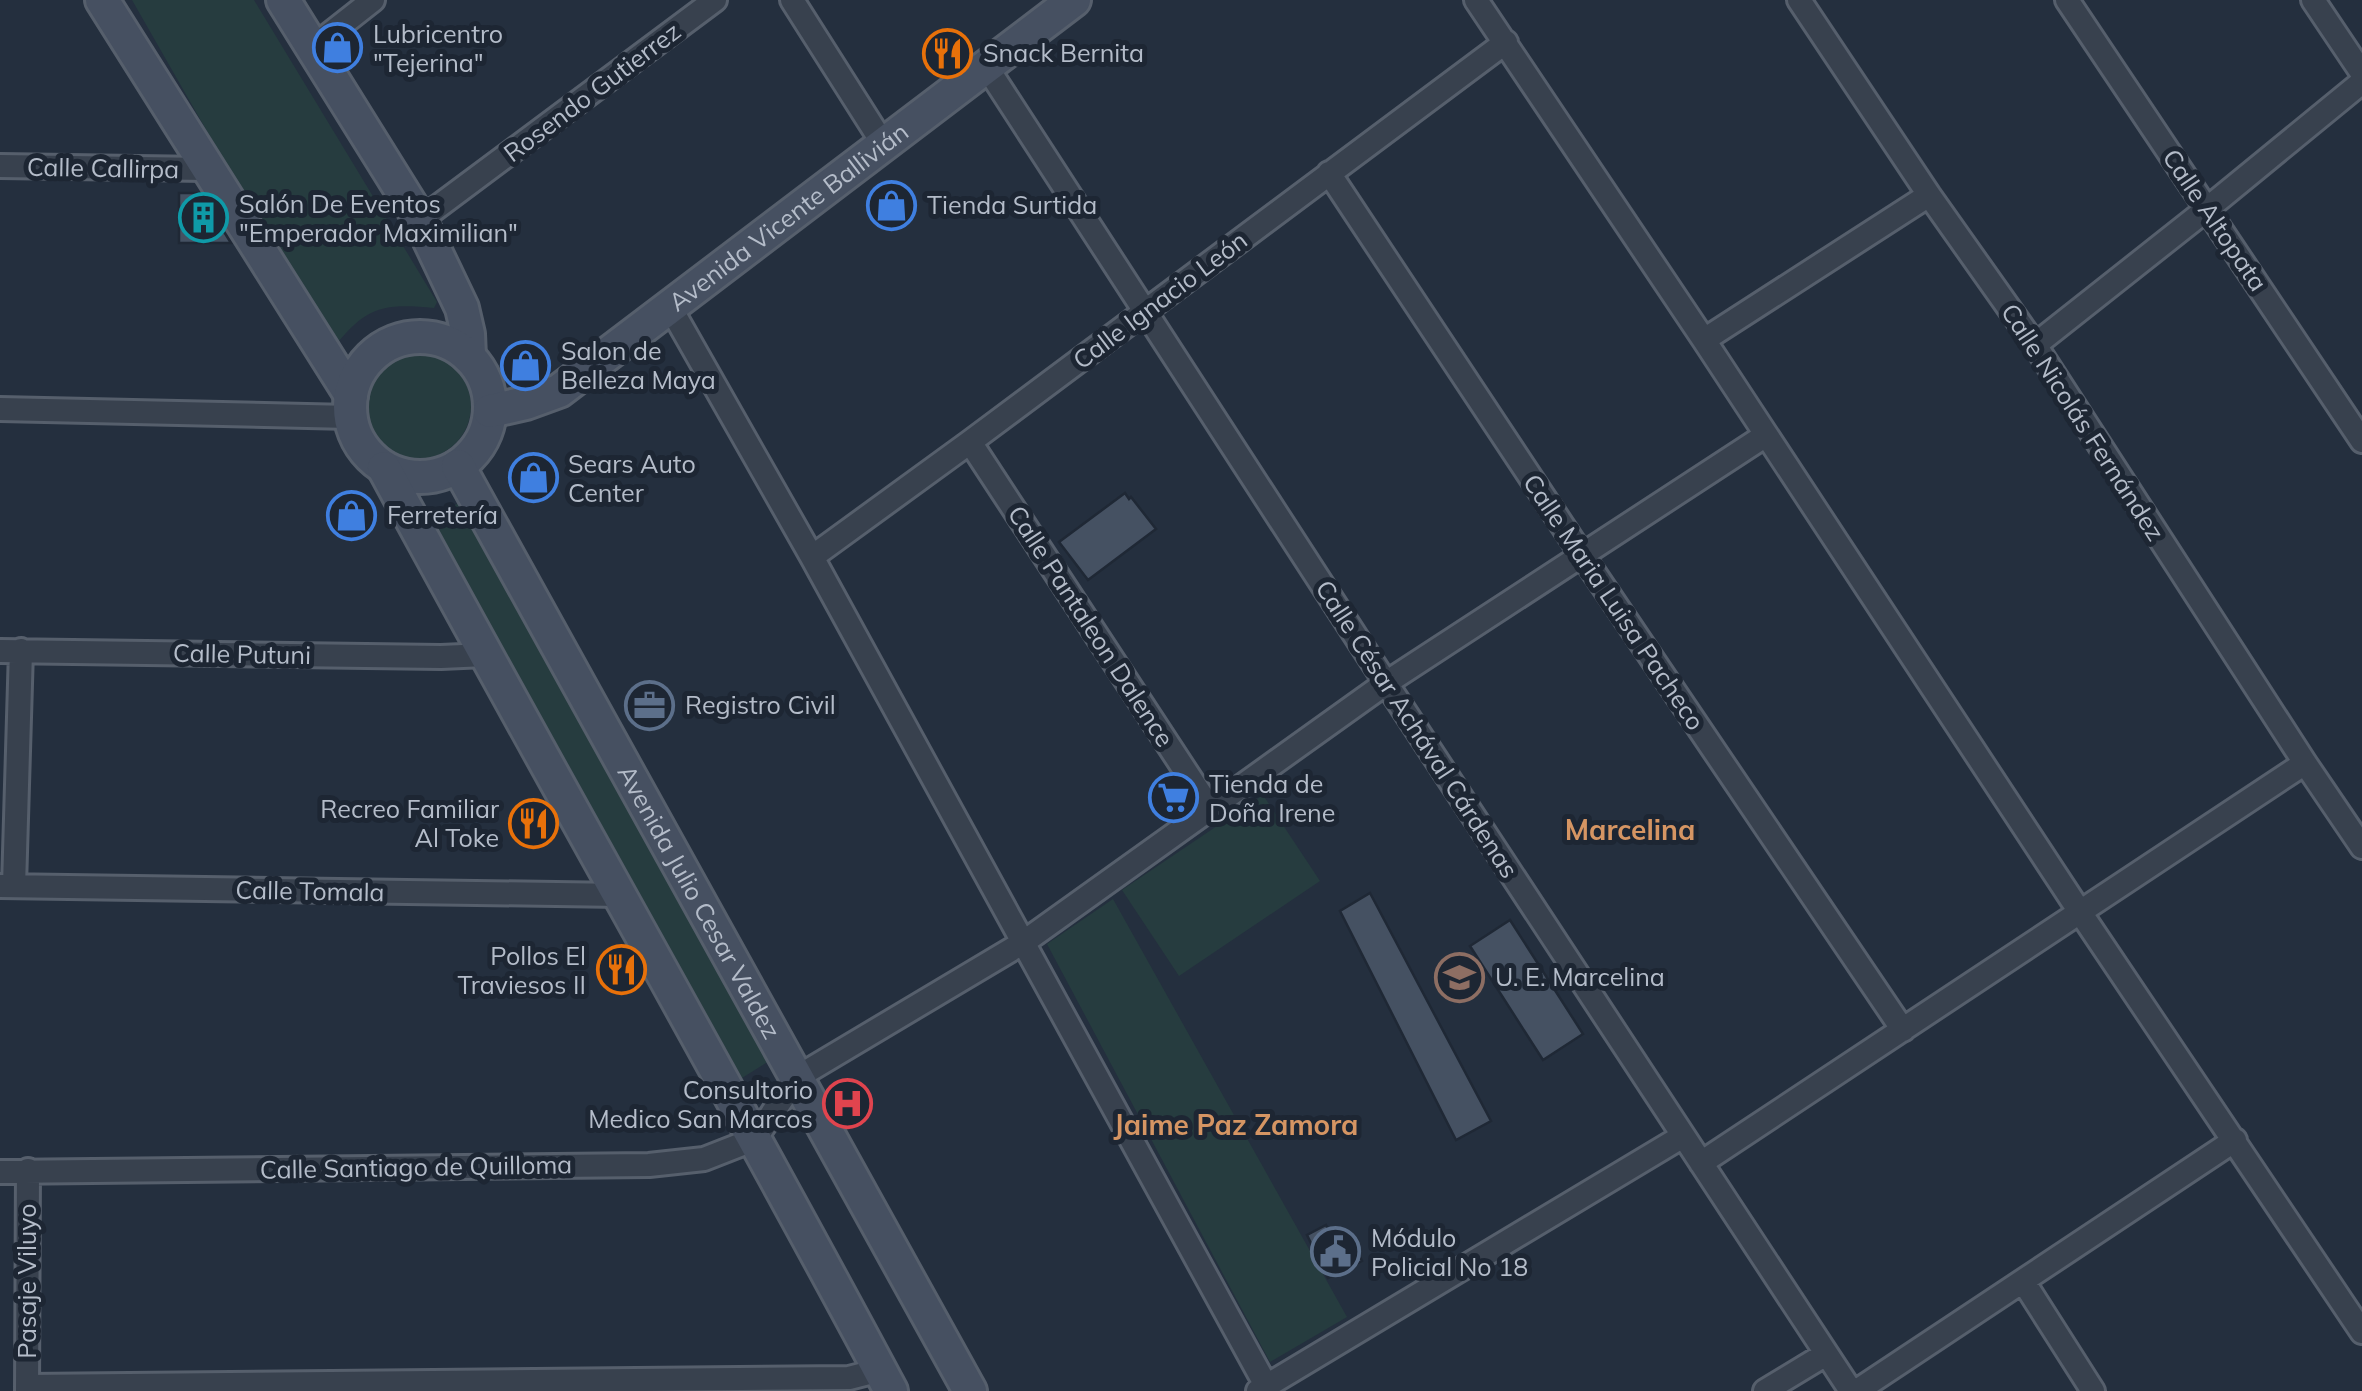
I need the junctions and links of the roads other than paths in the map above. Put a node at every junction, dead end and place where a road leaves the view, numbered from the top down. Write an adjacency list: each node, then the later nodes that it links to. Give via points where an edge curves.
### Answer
1 (102, 0): 18 (main road)
2 (283, 0): 12 (main road)
3 (373, 0): 12 (street)
4 (715, 0): 22 (street, Rosendo Gutierrez)
5 (792, 0): 16 (street)
6 (1476, 0): 11 (street)
7 (1799, 0): 20 (street, Calle Nicolás Fernández)
8 (2068, 0): 21 (street, Calle Altopata)
9 (2315, 1): 14 (street)
10 (1060, 4): 13 (main road, Avenida Vicente Ballivián)
11 (1506, 42): 19 (street, Calle Ignacio León); 25 (street)
12 (312, 48): 22 (main road)
13 (986, 66): 16 (main road, Avenida Vicente Ballivián); 24 (street, Calle César Achával Cárdenas)
14 (2362, 73)
15 (2362, 82): 21 (street)
16 (884, 145): 23 (main road, Avenida Vicente Ballivián)
17 (0, 166): 18 (street, Calle Callirpa)
18 (206, 169): 28 (main road)
19 (1330, 172): 24 (street, Calle Ignacio León); 36 (street, Calle Maria Luisa Pacheco)
20 (1929, 195): 25 (street); 26 (street, Calle Nicolás Fernández)
21 (2207, 209): 26 (street); 32 (street, Calle Altopata)
22 (420, 220): 27 (main road, via 462,308)
23 (670, 307): 30 (main road, Avenida Vicente Ballivián, via 560,391); 37 (street)
24 (1146, 311): 33 (street, Calle Ignacio León); 40 (street, Calle César Achával Cárdenas)
25 (1704, 340): 31 (street)
26 (2035, 345): 41 (street, Calle Nicolás Fernández)
27 (469, 357): 28 (main road, via 430,337 388,344 357,374); 30 (main road, via 481,372)
28 (350, 406): 29 (street); 35 (main road, via 358,441)
29 (0, 409)
30 (490, 410): 34 (main road, via 480,442)
31 (1766, 435): 36 (street); 46 (street)
32 (2362, 441)
33 (970, 442): 37 (street, Calle Ignacio León); 42 (street, Calle Pantaleon Dalence)
34 (458, 466): 35 (main road, via 434,476); 49 (main road, Avenida Julio Cesar Valdez)
35 (384, 468): 39 (main road)
36 (1582, 555): 40 (street); 48 (street, Calle Maria Luisa Pacheco)
37 (812, 557): 47 (street)
38 (11, 650): 39 (street, Calle Putuni); 44 (street)
39 (485, 655): 45 (main road)
40 (1386, 683): 42 (street); 50 (street, Calle César Achával Cárdenas)
41 (2305, 763): 43 (street, Calle Nicolás Fernández); 46 (street)
42 (1211, 810): 47 (street)
43 (2362, 847)
44 (7, 886): 45 (street, Calle Tomala)
45 (620, 895): 51 (main road)
46 (2080, 912): 48 (street); 52 (street)
47 (1024, 942): 49 (street); 61 (street)
48 (1903, 1030): 53 (street)
49 (796, 1078): 51 (street); 62 (main road, Avenida Julio Cesar Valdez)
50 (1683, 1136): 53 (street, Calle César Achával Cárdenas); 61 (street)
51 (755, 1139): 54 (street, Calle Santiago de Quilloma, via 704,1159 649,1164); 59 (main road)
52 (2235, 1140): 56 (street); 57 (street)
53 (1701, 1163): 58 (street, Calle César Achával Cárdenas)
54 (28, 1170): 55 (street, Calle Santiago de Quilloma); 60 (street, Pasaje Viluyo)
55 (0, 1172)
56 (2023, 1281): 64 (street); 65 (street)
57 (2362, 1332)
58 (1826, 1354): 63 (street); 64 (street, Calle César Achával Cárdenas)
59 (886, 1380): 60 (street)
60 (27, 1388)
61 (1264, 1389)
62 (970, 1391)
63 (1765, 1391)
64 (1854, 1391)
65 (2093, 1391)

